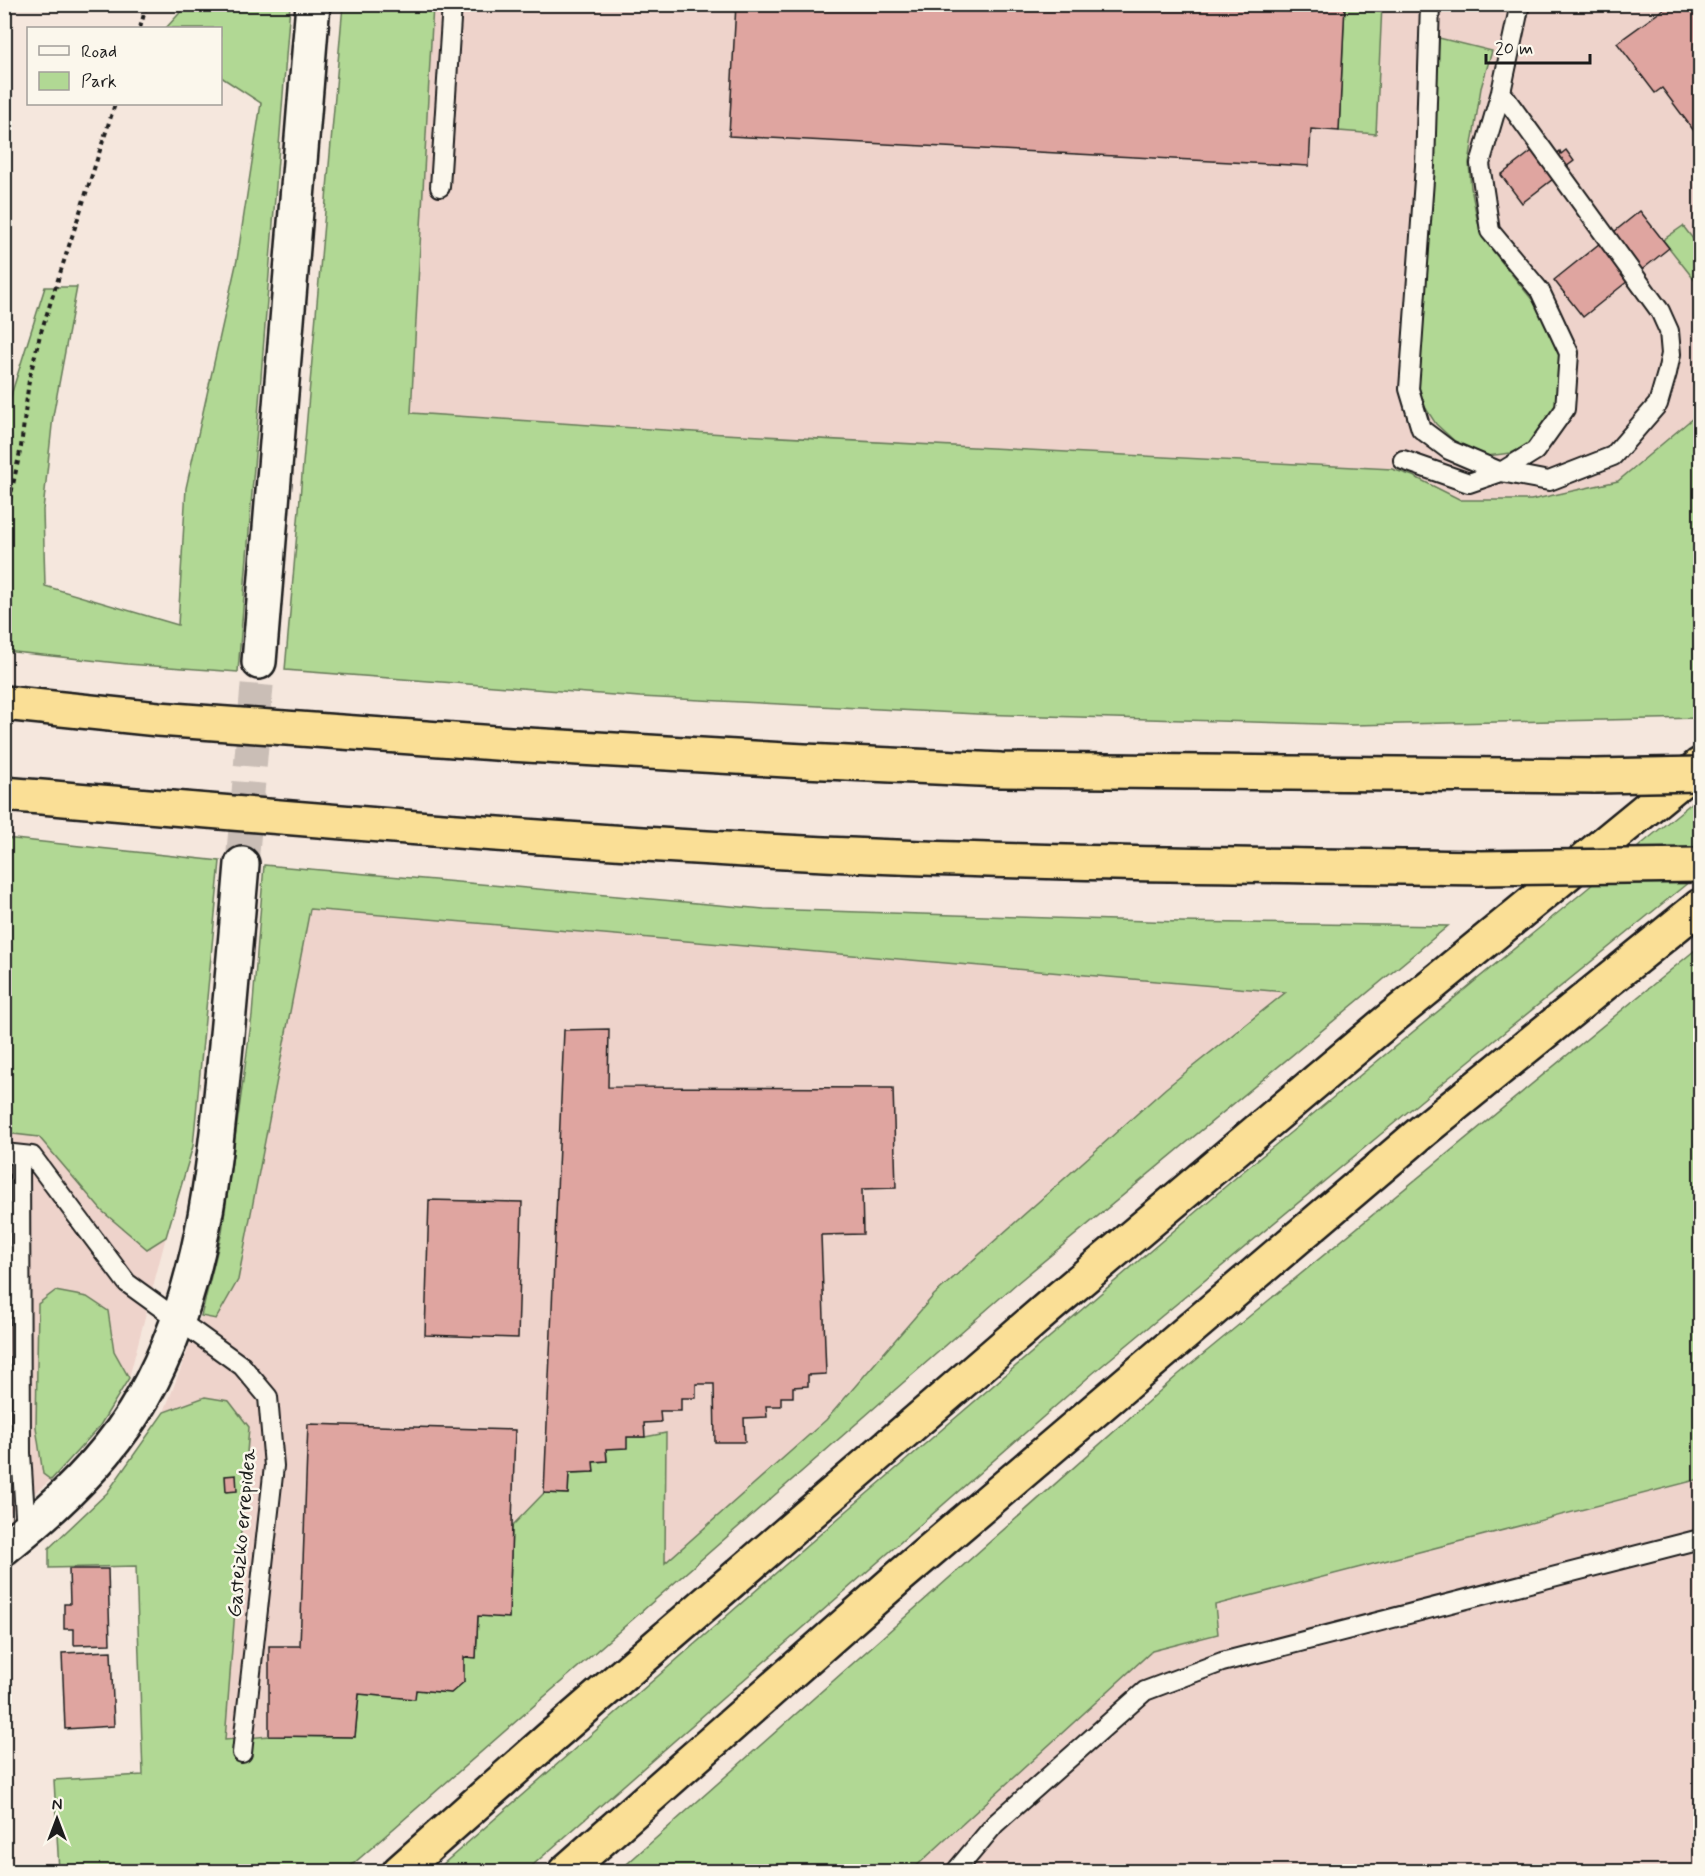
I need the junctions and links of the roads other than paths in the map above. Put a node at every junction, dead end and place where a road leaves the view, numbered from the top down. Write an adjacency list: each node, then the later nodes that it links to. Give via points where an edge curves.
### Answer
1 (313, 4): 9 (street)
2 (452, 4): 6 (lane)
3 (1430, 4): 8 (lane, via 1425,166 1409,389 1422,429 1449,450)
4 (1520, 4): 5 (lane)
5 (1501, 92): 8 (lane, via 1480,164 1490,231 1540,291 1569,353 1565,409 1536,451); 8 (lane, via 1660,311 1669,331 1671,354 1658,404 1613,456 1550,481)
6 (440, 187)
7 (1403, 460): 8 (lane, via 1469,483)
8 (1501, 472)
9 (259, 662)
10 (4, 704): 12 (highway, bridge, via 498,743 1001,770)
11 (1701, 765): 22 (highway, via 1050,1305)
12 (1701, 774)
13 (4, 794): 15 (highway, bridge, via 560,838 805,853 1107,864 1480,868)
14 (242, 864): 18 (street, via 208,1203)
15 (1701, 865)
16 (1701, 906): 23 (highway, via 1424,1130 906,1570)
17 (12, 1154): 18 (lane, Gasteizko errepidea, via 32,1156 127,1282); 19 (lane, via 21,1453)
18 (179, 1322): 19 (street, via 133,1415 72,1487); 21 (lane, Gasteizko errepidea, via 242,1366 268,1397 274,1466)
19 (15, 1539)
20 (1701, 1539): 24 (lane, via 1222,1662 1145,1691 995,1824)
21 (242, 1753)
22 (399, 1872)
23 (565, 1872)
24 (955, 1872)

